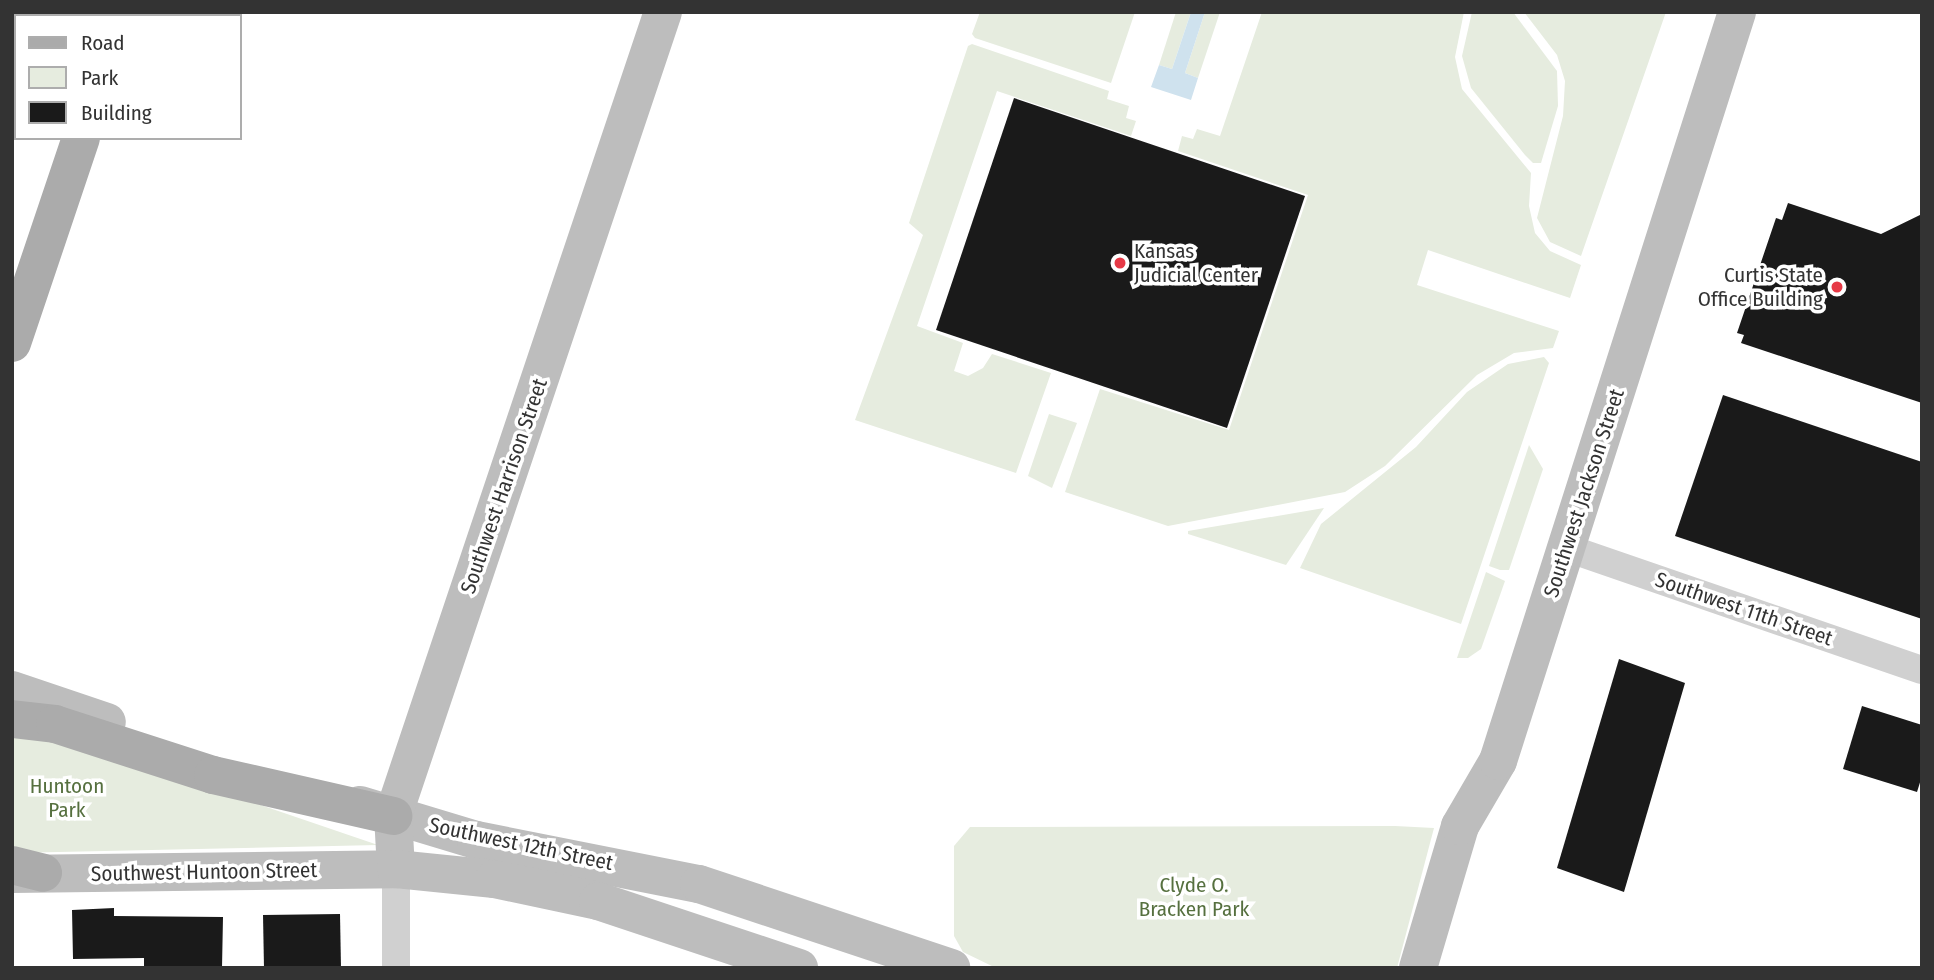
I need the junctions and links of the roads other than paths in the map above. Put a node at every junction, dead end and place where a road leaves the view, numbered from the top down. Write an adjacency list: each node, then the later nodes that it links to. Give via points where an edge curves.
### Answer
1 (663, 12): 9 (street, Southwest Harrison Street)
2 (1738, 12): 5 (street, Southwest Jackson Street)
3 (80, 140): 4 (main road)
4 (12, 343)
5 (1567, 548): 6 (street, Southwest 11th Street); 15 (street, Southwest Jackson Street, via 1499,761 1460,826)
6 (1922, 670)
7 (12, 690): 9 (street, Southwest 12th Street)
8 (12, 719): 9 (main road, via 55,724 212,775)
9 (393, 816): 10 (street, Southwest Harrison Street); 12 (street, Southwest 12th Street, via 476,839 699,884)
10 (396, 869): 11 (street, Southwest Huntoon Street); 13 (street, Southwest Harrison Street); 14 (street, Southwest 12th Street, via 551,888)
11 (23, 871)
12 (941, 966)
13 (396, 968)
14 (799, 968)
15 (1418, 968)

